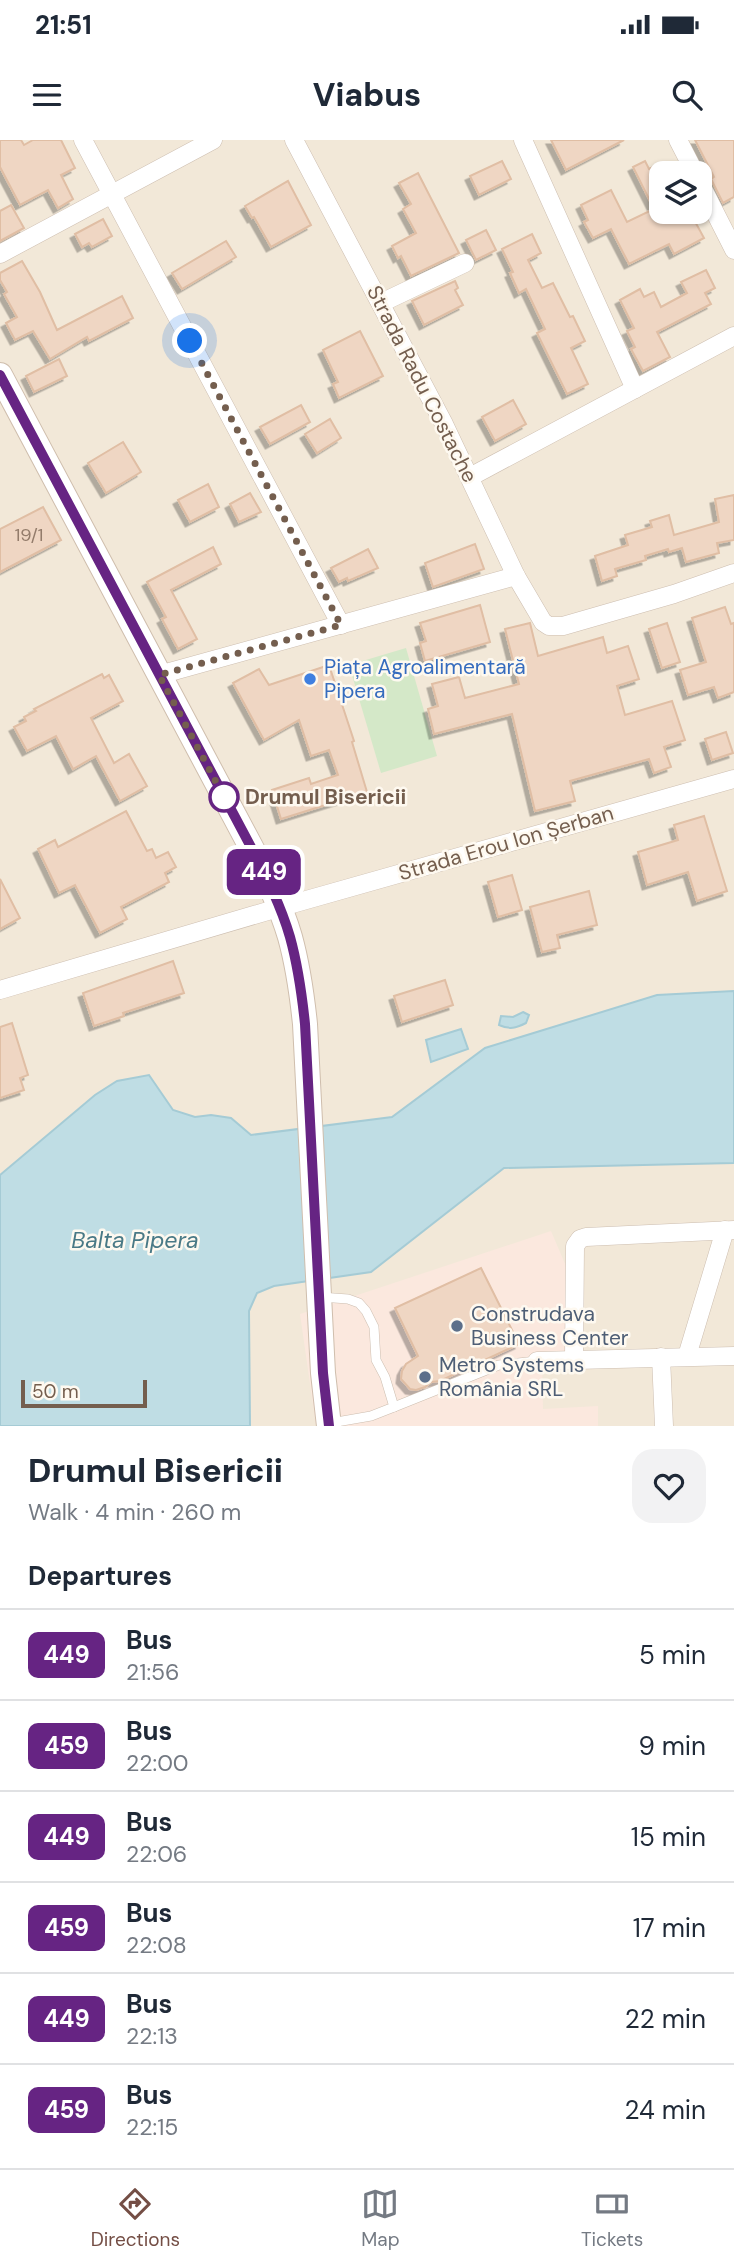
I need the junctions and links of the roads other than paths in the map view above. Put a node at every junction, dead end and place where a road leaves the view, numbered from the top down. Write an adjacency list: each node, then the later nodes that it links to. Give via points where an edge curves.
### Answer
1 (82, 140): 7 (street)
2 (213, 140): 7 (street)
3 (294, 140): 12 (street, Strada Radu Costache)
4 (523, 140): 15 (street)
5 (678, 140): 6 (street)
6 (689, 161)
7 (111, 194): 10 (street); 19 (street)
8 (712, 207): 9 (street)
9 (734, 250)
10 (0, 254)
11 (465, 263): 12 (street)
12 (381, 303): 16 (street, Strada Radu Costache)
13 (734, 336): 15 (street)
14 (0, 375): 20 (main road)
15 (635, 389): 16 (street)
16 (470, 477): 18 (street, Strada Radu Costache)
17 (734, 573): 18 (street, Strada Radu Costache, via 563,626 549,626 538,616)
18 (516, 576): 19 (street)
19 (341, 625): 20 (street)
20 (159, 675): 22 (main road, via 262,868)
21 (734, 779): 22 (street, Strada Erou Ion Șerban)
22 (278, 908): 23 (street); 25 (main road, via 299,974 305,1024)
23 (0, 990)
24 (729, 1230): 26 (street); 29 (street, via 580,1239 575,1245)
25 (318, 1290): 31 (lane, via 359,1303 366,1311 374,1327 376,1360); 32 (main road)
26 (687, 1356): 27 (street); 28 (street)
27 (734, 1356)
28 (661, 1357): 29 (street); 33 (street)
29 (574, 1359): 30 (street)
30 (537, 1361): 31 (lane, via 499,1365)
31 (394, 1407): 32 (lane)
32 (329, 1425)
33 (664, 1426)

